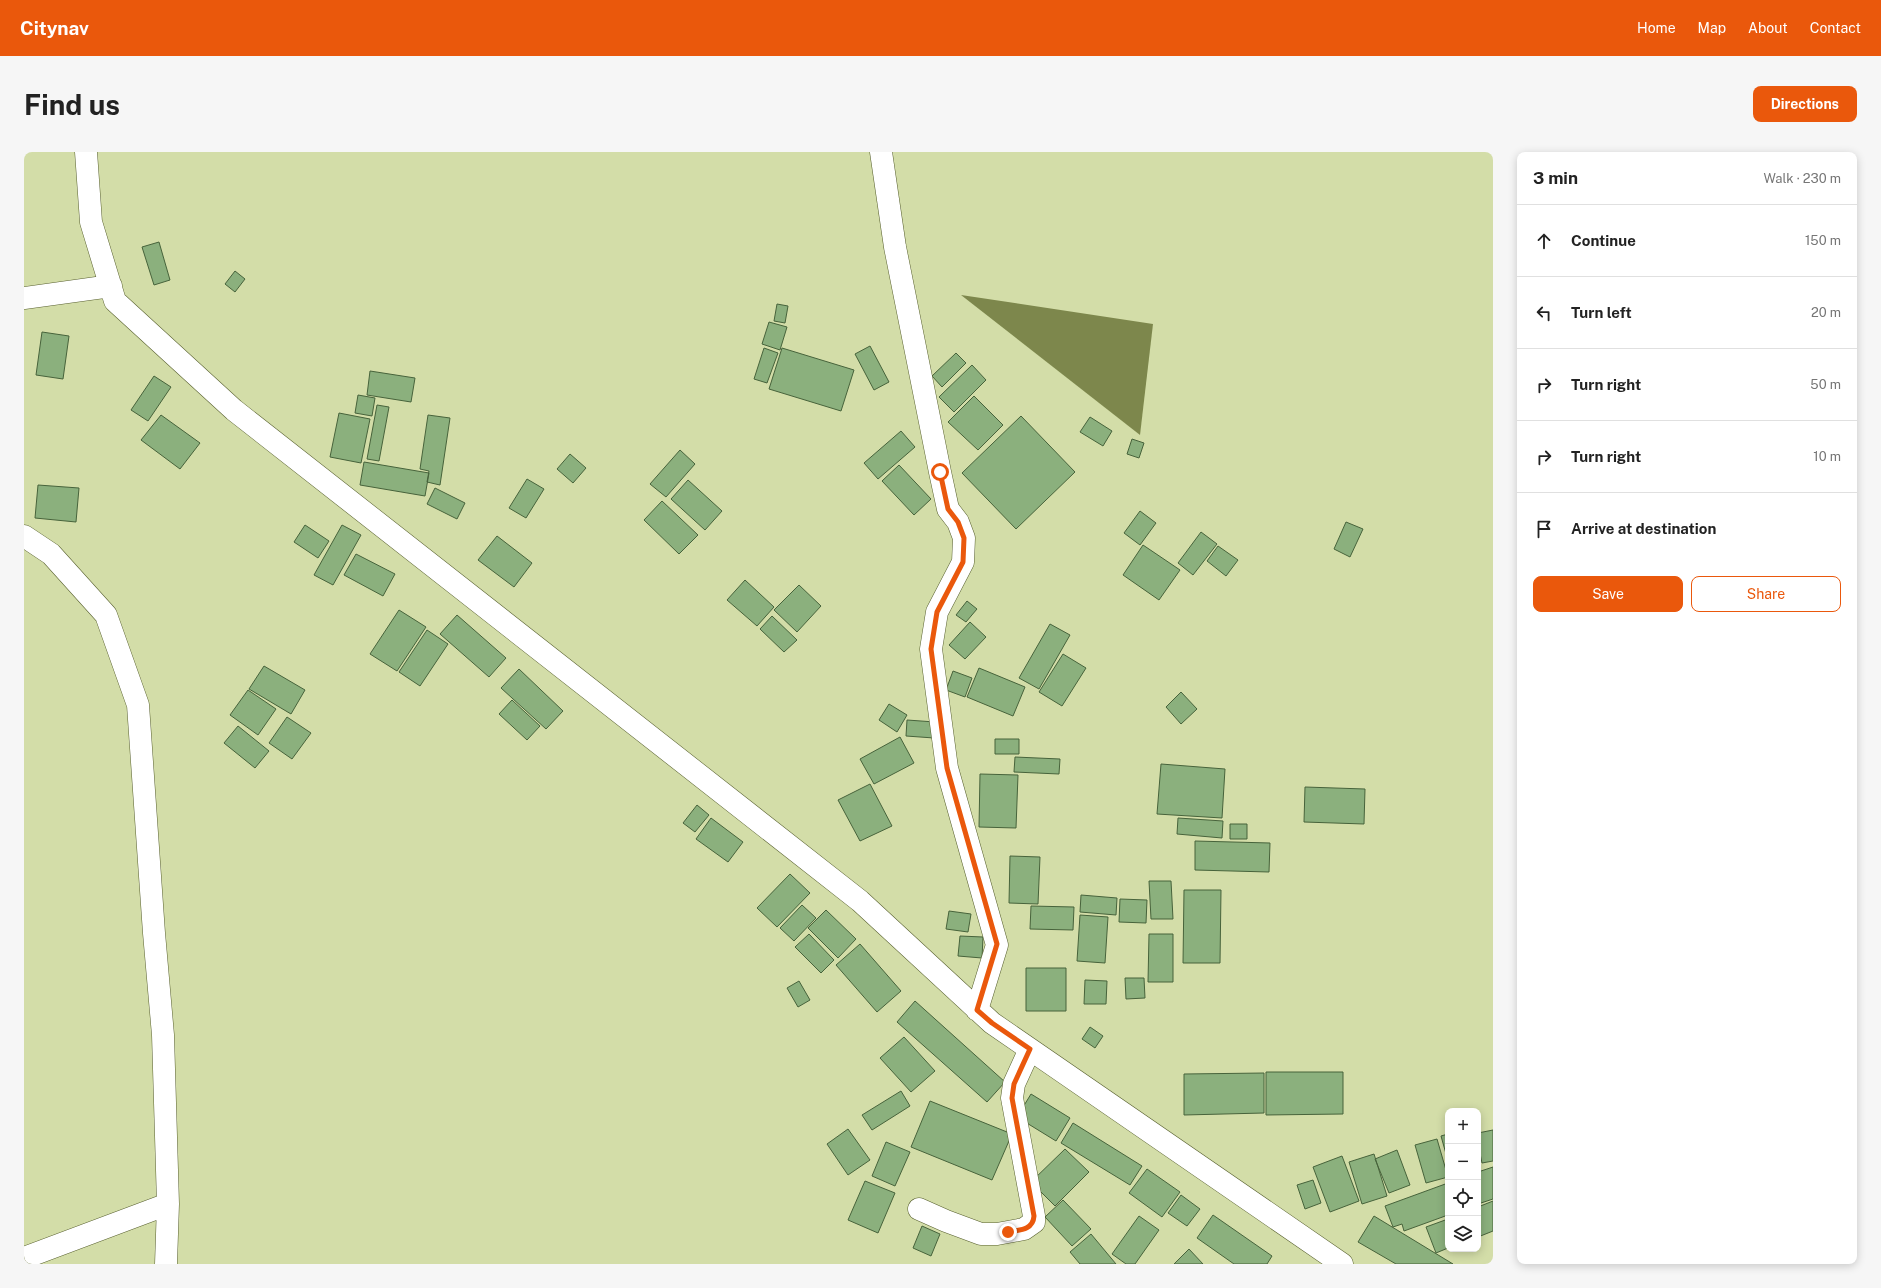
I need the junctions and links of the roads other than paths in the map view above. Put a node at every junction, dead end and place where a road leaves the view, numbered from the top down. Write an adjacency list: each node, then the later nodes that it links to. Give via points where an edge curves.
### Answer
1 (86, 152): 3 (street, via 91,222)
2 (881, 152): 6 (street, via 896,247 940,472 948,509 958,522 964,538 963,562 937,612 931,649 947,768 997,944)
3 (111, 286): 4 (street); 6 (street, via 115,301 234,410 860,900)
4 (24, 298)
5 (24, 536): 8 (street, via 51,554 106,615 138,705 163,1035)
6 (977, 1010): 7 (street)
7 (1030, 1049): 9 (street, via 1014,1084 1012,1098 1034,1222 1024,1229 981,1234); 12 (street)
8 (168, 1204): 10 (street); 11 (street)
9 (919, 1209)
10 (24, 1258)
11 (166, 1264)
12 (1342, 1264)

